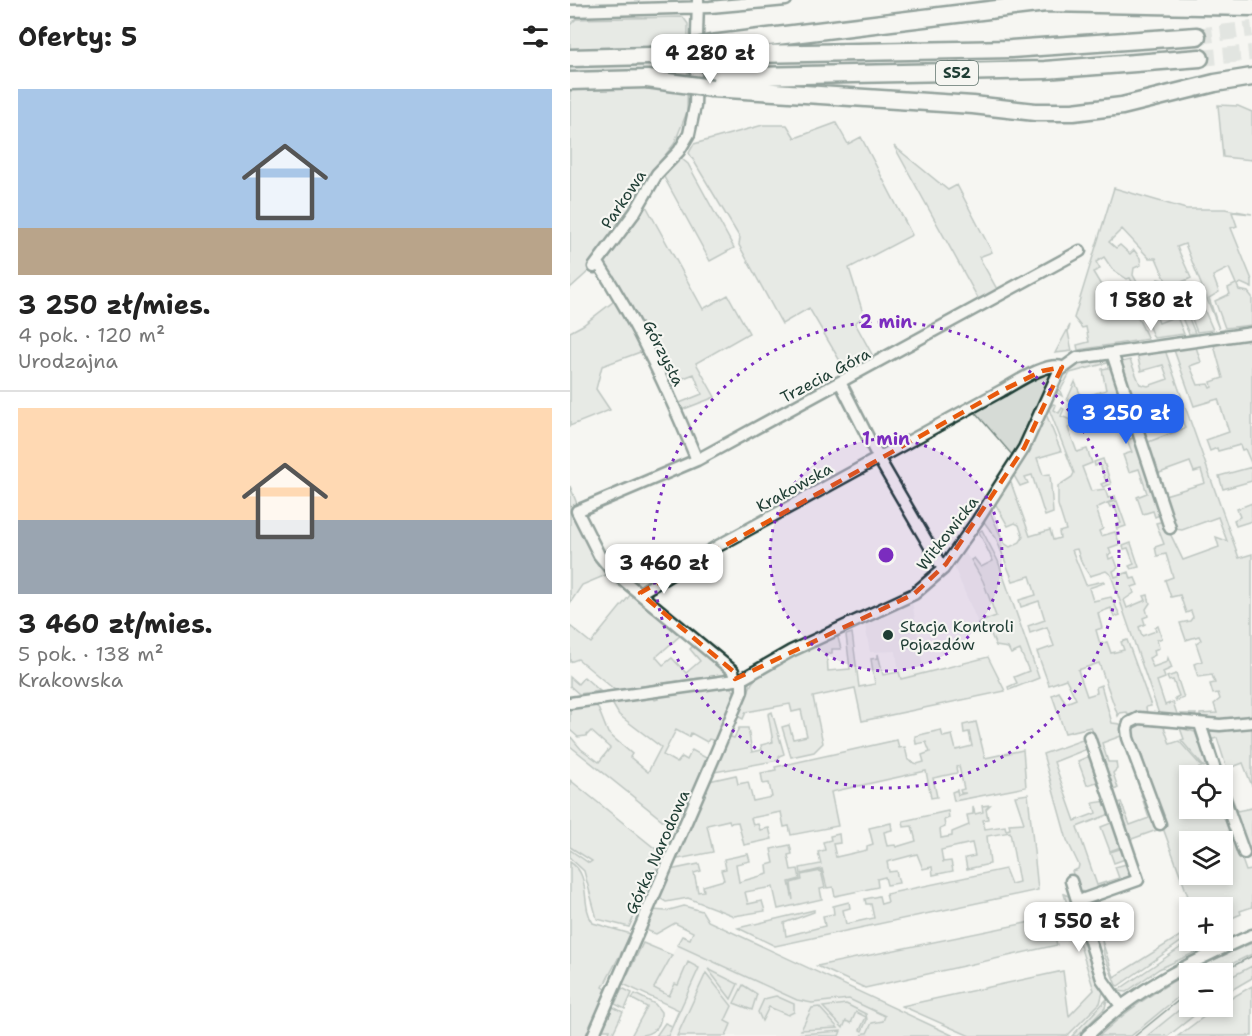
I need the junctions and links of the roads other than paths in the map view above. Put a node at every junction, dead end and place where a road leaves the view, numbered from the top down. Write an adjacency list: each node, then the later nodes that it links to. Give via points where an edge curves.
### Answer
1 (786, 0): 3 (street)
2 (1252, 2): 4 (highway)
3 (698, 4): 6 (street); 15 (street, Parkowa, via 695,106 689,134)
4 (1230, 7): 5 (highway); 8 (highway, via 1046,3)
5 (1252, 7)
6 (570, 11)
7 (1197, 36): 8 (highway, S52, via 1011,49)
8 (711, 49): 9 (highway, bridge, via 650,56)
9 (570, 58)
10 (1200, 58): 13 (highway, S52, via 1045,70)
11 (1249, 79): 13 (highway, via 1215,83 1122,106 1073,112 1035,112)
12 (570, 81): 13 (highway, bridge)
13 (712, 82)
14 (1080, 251): 19 (street, Trzecia Góra)
15 (596, 265): 21 (street, Górzysta, via 614,286)
16 (1252, 333): 17 (street)
17 (1112, 352): 18 (street, via 1077,358); 22 (street)
18 (1062, 367): 20 (street, Krakowska, via 1049,368 1000,391); 23 (street, Witkowicka, via 1024,448)
19 (840, 384): 20 (street); 21 (street, Trzecia Góra)
20 (879, 459): 23 (street); 24 (street, Krakowska, via 712,549)
21 (697, 460): 24 (street, Trzecia Góra, via 577,511 599,555)
22 (1170, 528)
23 (943, 569): 25 (street, Witkowicka, via 914,594)
24 (640, 593): 25 (street)
25 (739, 679): 26 (street, Witkowicka); 38 (street, Górka Narodowa, via 742,691)
26 (570, 703)
27 (1252, 722): 28 (street)
28 (1200, 724): 30 (street); 32 (street, via 1139,718 1127,727)
29 (1089, 737): 35 (street, via 1138,880)
30 (1213, 765)
31 (1232, 819): 33 (street)
32 (1160, 824)
33 (1244, 853)
34 (1071, 881): 37 (street, via 1102,979)
35 (1084, 899)
36 (1252, 935): 37 (street, via 1171,972)
37 (1121, 1006): 39 (street)
38 (593, 1036)
39 (1087, 1036)

